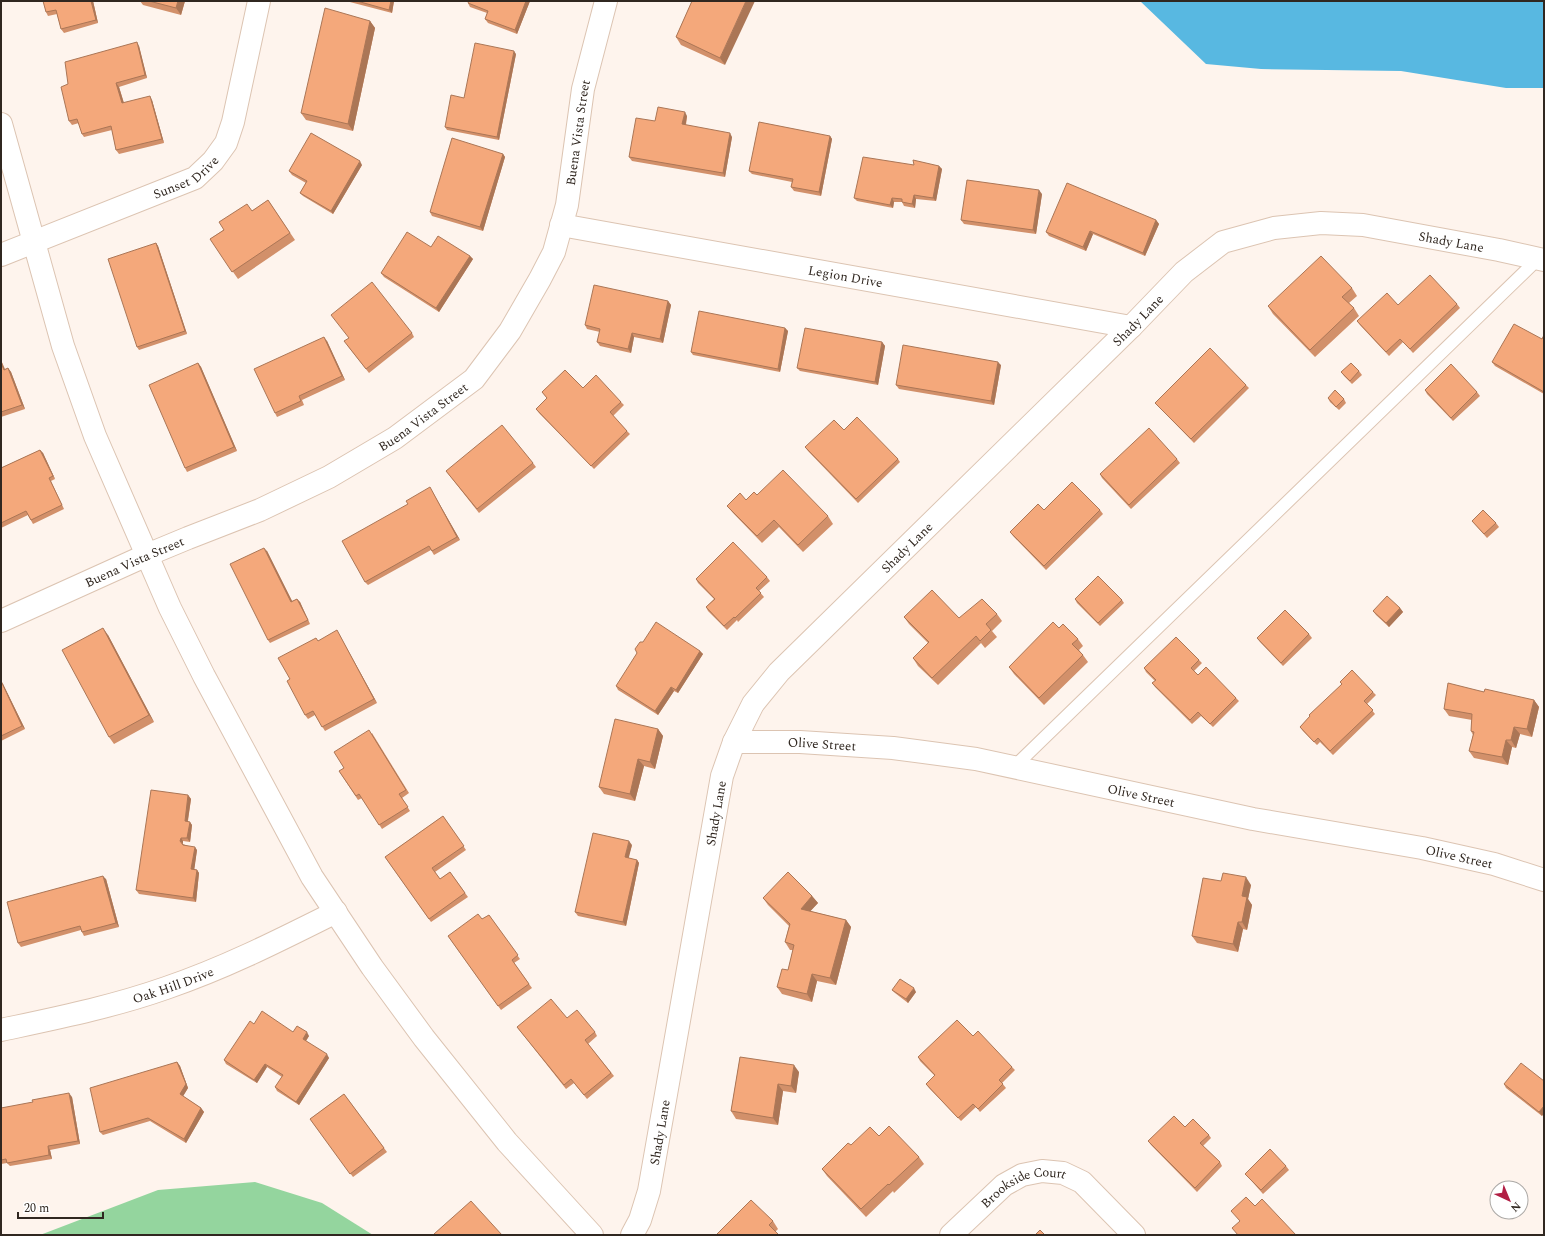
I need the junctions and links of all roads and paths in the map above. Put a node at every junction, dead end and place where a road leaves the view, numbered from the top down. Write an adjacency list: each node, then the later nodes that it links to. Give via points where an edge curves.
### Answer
1 (259, 1): 5 (street, Sunset Drive, via 232,122 226,143 214,161 195,178)
2 (606, 1): 4 (street, Buena Vista Street, via 583,90)
3 (1, 124): 5 (street)
4 (561, 225): 8 (street, Legion Drive); 9 (street, Buena Vista Street, via 554,252 540,279 510,331 474,379 395,438 329,477 260,510)
5 (33, 242): 6 (street, Sunset Drive); 9 (street, via 63,346 95,436)
6 (1, 255)
7 (1541, 259): 8 (street, Shady Lane, via 1362,225 1321,223 1274,228 1223,242 1184,272); 12 (lane)
8 (1131, 327): 11 (street, Shady Lane, via 779,672 753,704)
9 (146, 555): 10 (street, Buena Vista Street); 14 (street, via 204,676 309,871)
10 (1, 621)
11 (734, 742): 12 (street, Olive Street, via 800,742 893,748 976,759); 17 (street, Shady Lane, via 722,776 649,1191 640,1220)
12 (1014, 768): 13 (street, Olive Street, via 1253,819 1430,850 1494,864)
13 (1544, 880)
14 (336, 912): 15 (street, Oak Hill Drive, via 238,960 166,988 83,1013); 16 (street, via 424,1038 508,1142)
15 (1, 1030)
16 (592, 1235)
17 (632, 1235)
18 (951, 1235): 19 (street, Brookside Court, via 1004,1185 1022,1175 1042,1171 1063,1173 1082,1182)
19 (1134, 1235)

